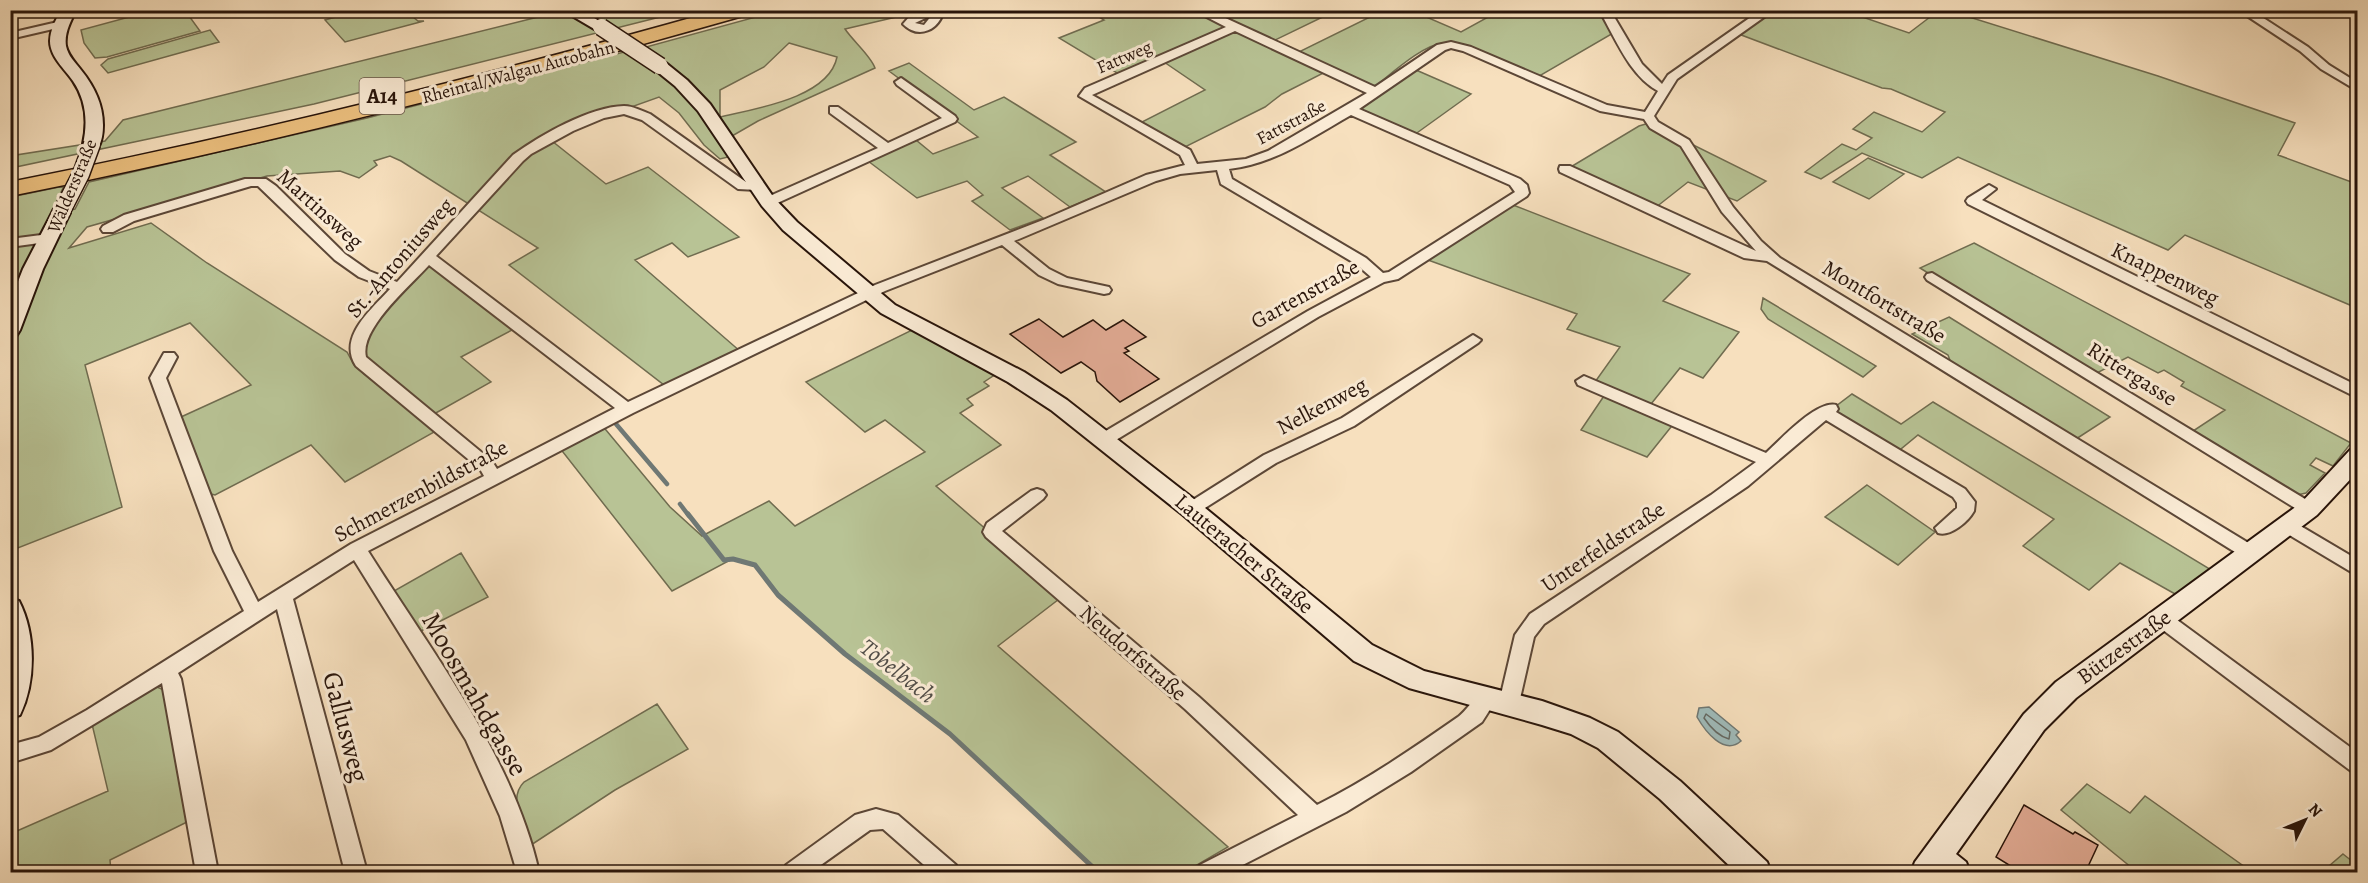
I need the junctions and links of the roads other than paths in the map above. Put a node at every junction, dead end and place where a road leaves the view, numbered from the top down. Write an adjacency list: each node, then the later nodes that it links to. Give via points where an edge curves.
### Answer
1 (569, 10): 27 (street, Lauteracher Straße, bridge, via 639,50 681,83 704,108)
2 (711, 10): 24 (highway, Rheintal/Walgau Autobahn / A14, via 418,87)
3 (743, 10): 25 (highway, Rheintal/Walgau Autobahn / A14, via 428,96)
4 (1198, 10): 9 (street)
5 (1604, 10): 13 (street, via 1645,76)
6 (1768, 10): 13 (street, via 1672,77)
7 (2243, 10): 12 (street)
8 (66, 17): 10 (street); 29 (street, Wälderstraße, bridge, via 59,50 92,101 96,120 81,174)
9 (1234, 28): 14 (street); 22 (street, Fattweg, via 1085,96 1185,153)
10 (10, 36)
11 (902, 82): 20 (street, via 951,119)
12 (2358, 88)
13 (1663, 89): 18 (street)
14 (1377, 93): 16 (street, Fattstraße); 18 (street, Fattstraße, via 1441,47 1451,45 1604,108)
15 (834, 110): 20 (street)
16 (1350, 110): 21 (street, Fattstraße, via 1273,154 1248,163); 35 (street, Gartenstraße, via 1522,188 1522,193 1480,222 1393,276)
17 (607, 114): 27 (street, Lauteracher Straße, via 622,110 646,117 743,186); 32 (street, St.-Antoniusweg, via 534,145)
18 (1649, 119): 19 (street); 33 (street, Montfortstraße, via 1685,143 1727,209)
19 (1631, 127)
20 (885, 147): 27 (street)
21 (1222, 166): 22 (street, Fattstraße); 35 (street, via 1226,181 1361,261)
22 (1193, 168): 30 (street, Fattstraße, via 1151,178)
23 (1565, 169): 33 (street, via 1749,255)
24 (10, 177)
25 (10, 189)
26 (1989, 189): 43 (street, Knappenweg, via 1973,201)
27 (763, 194): 38 (street, Lauteracher Straße, via 790,226)
28 (108, 229): 36 (street, Martinsweg, via 129,218 250,182 261,183 340,257 364,274)
29 (49, 238): 31 (street); 39 (street, Wälderstraße)
30 (1003, 239): 37 (street, via 1044,272 1063,281); 38 (street, Fattstraße)
31 (10, 243)
32 (428, 257): 36 (street, St.-Antoniusweg); 44 (street)
33 (1770, 257): 55 (street, Montfortstraße)
34 (1932, 277): 51 (street, Rittergasse)
35 (1380, 278): 45 (street, Gartenstraße)
36 (400, 288): 48 (street, St.-Antoniusweg, via 363,331 357,356 486,465)
37 (1104, 290)
38 (869, 294): 44 (street, Schmerzenbildstraße); 45 (street, Lauteracher Straße, via 904,320 1016,377)
39 (10, 330)
40 (1473, 340): 50 (street, Nelkenweg, via 1348,422 1262,463)
41 (169, 357): 59 (street, via 158,378 223,551)
42 (1584, 381): 47 (street)
43 (2358, 393)
44 (627, 409): 48 (street, Schmerzenbildstraße)
45 (1105, 439): 50 (street, Lauteracher Straße)
46 (2358, 456): 51 (street, Bützestraße)
47 (1768, 460): 53 (street, Unterfeldstraße, via 1827,411 1959,493 1966,502 1965,511); 62 (street, Unterfeldstraße, via 1718,500 1537,619 1525,635)
48 (494, 477): 54 (street, Schmerzenbildstraße)
49 (1037, 495): 66 (street, Neudorfstraße, via 992,532 1192,704)
50 (1191, 508): 62 (street, Lauteracher Straße, via 1363,653 1419,680)
51 (2309, 509): 52 (street, Bützestraße)
52 (2287, 525): 55 (street, Bützestraße); 56 (street)
53 (1944, 528)
54 (357, 549): 57 (street, Schmerzenbildstraße); 70 (street, Moosmahdgasse, via 474,735 511,816)
55 (2249, 552): 60 (street, Bützestraße)
56 (2358, 568)
57 (283, 595): 59 (street, Schmerzenbildstraße); 69 (street, Gallusweg)
58 (10, 608): 63 (street, via 20,662)
59 (254, 613): 61 (street, Schmerzenbildstraße)
60 (2162, 620): 65 (street); 67 (street, Bützestraße, via 2075,682 2034,722)
61 (165, 671): 64 (street, Schmerzenbildstraße, via 44,744); 68 (street, via 171,679)
62 (1498, 701): 66 (street, via 1404,766); 74 (street, Lauteracher Straße, via 1580,726 1608,740 1663,784)
63 (10, 707)
64 (10, 754)
65 (2358, 765)
66 (1315, 818): 73 (street)
67 (1939, 867)
68 (207, 873)
69 (356, 873)
70 (528, 873)
71 (794, 873): 72 (street, via 872,818 890,822)
72 (948, 873)
73 (1208, 873)
74 (1756, 873)

